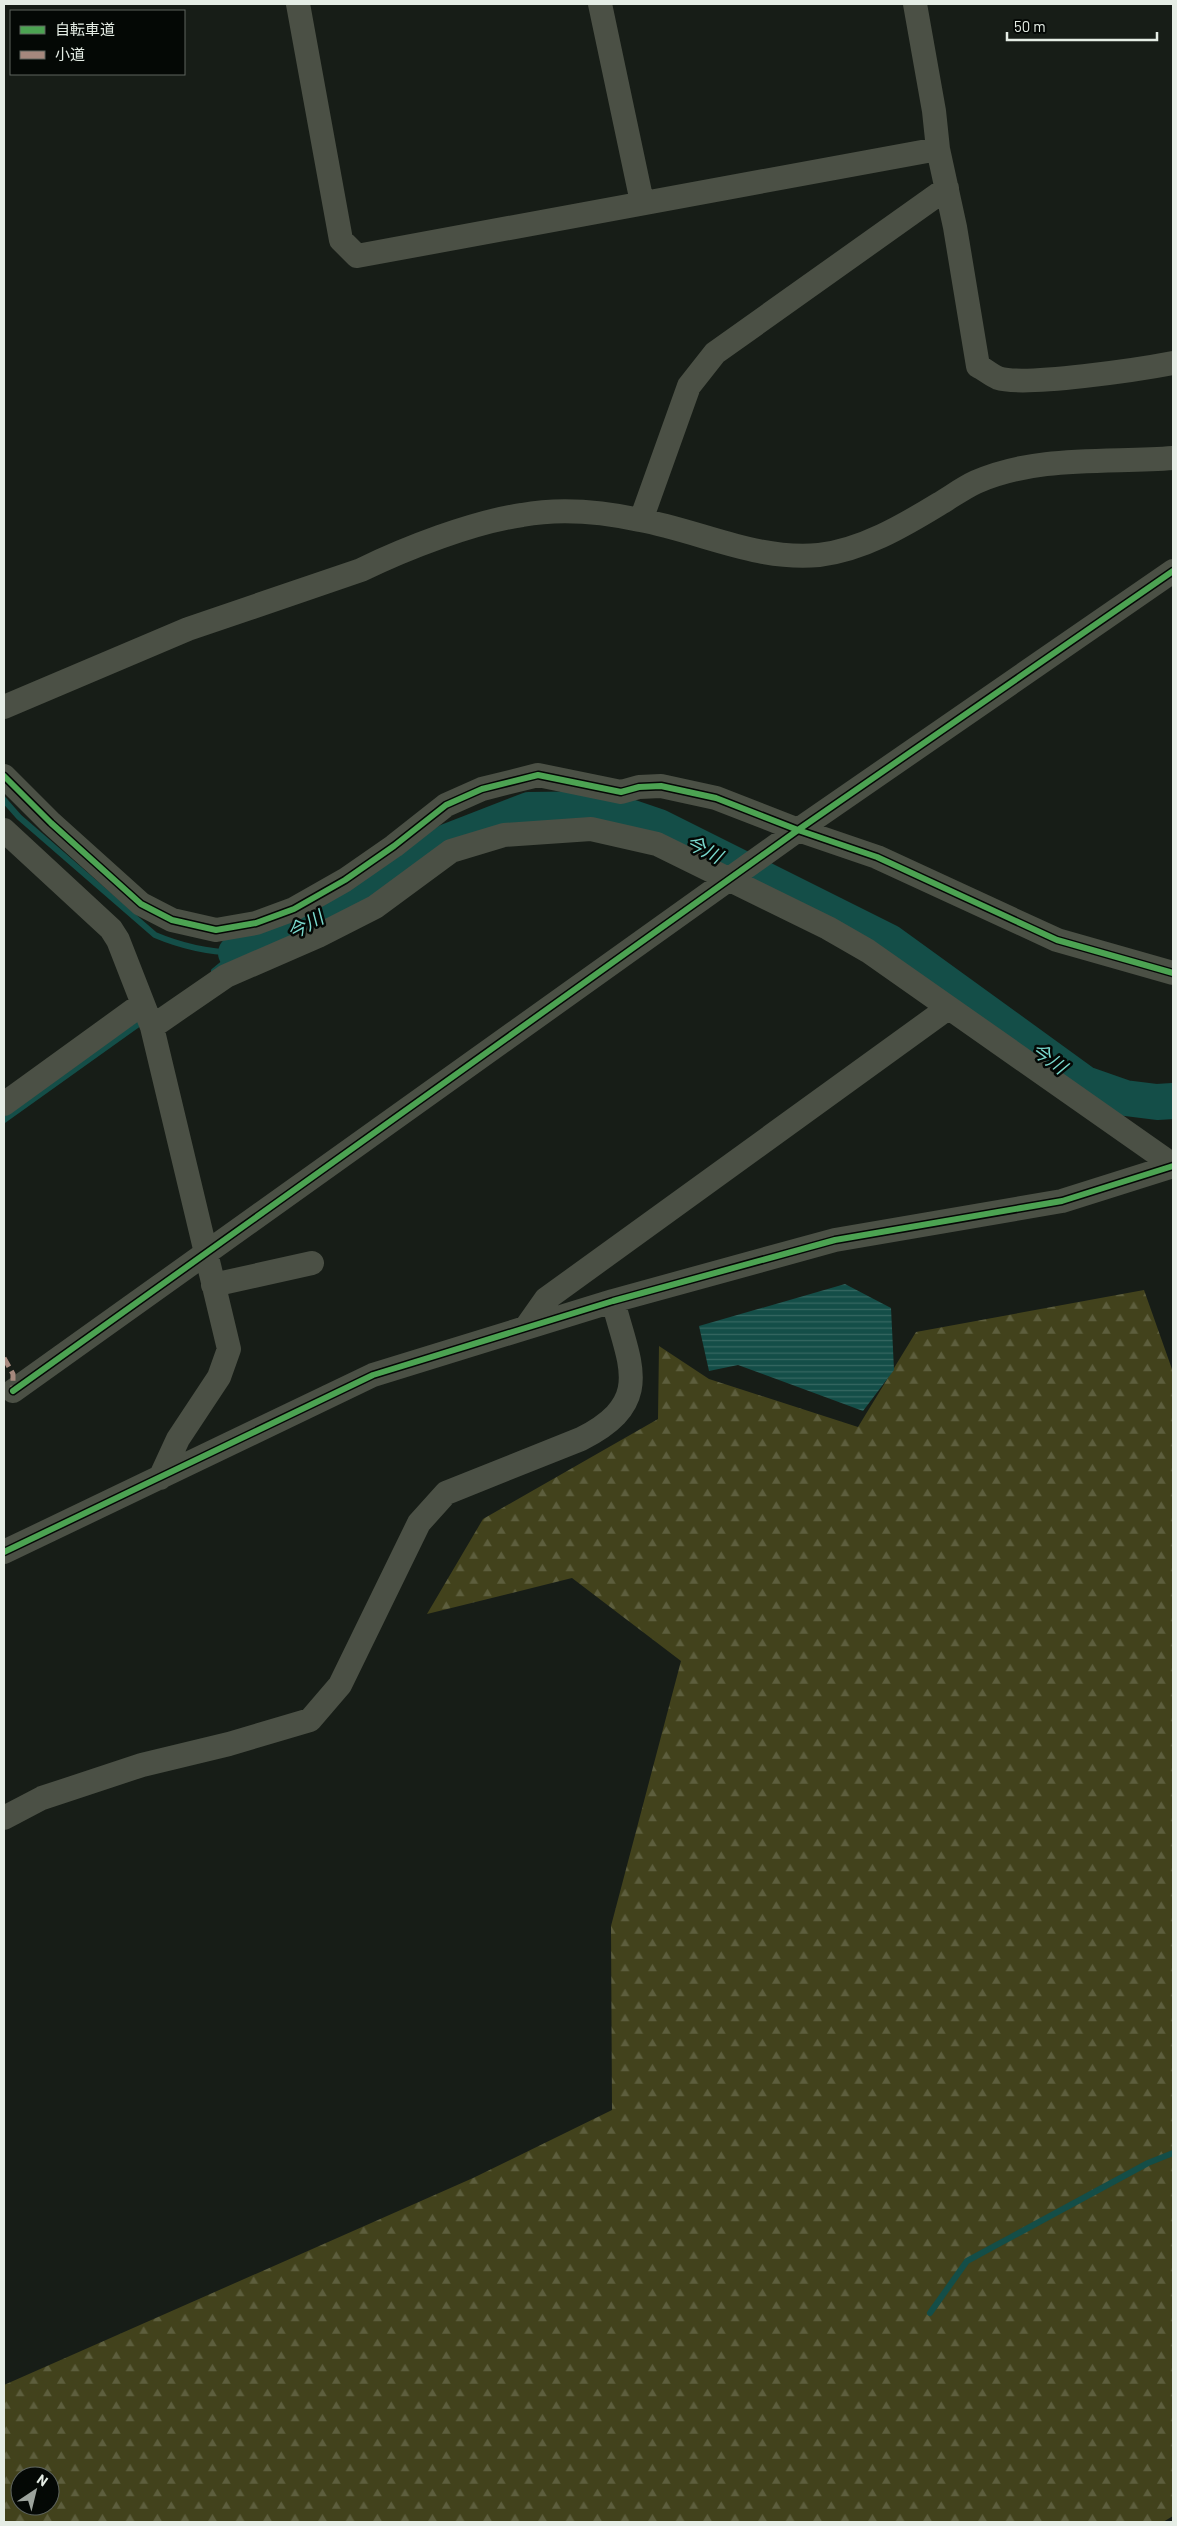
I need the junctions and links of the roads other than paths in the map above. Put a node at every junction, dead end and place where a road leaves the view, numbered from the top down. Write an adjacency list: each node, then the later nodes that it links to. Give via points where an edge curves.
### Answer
1 (298, 4): 6 (street, via 341,240 357,256)
2 (600, 4): 6 (street)
3 (915, 4): 4 (street)
4 (938, 149): 5 (street); 6 (street)
5 (948, 188): 7 (street, via 978,366 998,378 1028,381); 9 (street, via 715,352 689,386)
6 (642, 202)
7 (1173, 362)
8 (1173, 458): 9 (street, via 1066,462 1016,470 976,482 873,540 821,554 789,556 737,547)
9 (641, 520): 11 (street, via 584,512 524,514 487,522 362,570 188,629)
10 (1173, 571): 14 (street)
11 (4, 707)
12 (4, 776): 14 (street, via 141,904 172,920 216,930 256,924 294,909 345,880 446,805 482,789 538,775 621,792 661,786 716,798)
13 (4, 830): 17 (street, via 111,929)
14 (798, 830): 15 (street); 16 (street, via 877,858 1057,940)
15 (731, 878): 18 (street, via 828,928); 19 (street, via 657,844 591,829 504,835 451,851 374,906 318,936 226,976); 22 (street)
16 (1173, 973)
17 (142, 1004): 19 (street); 20 (street)
18 (948, 1008): 21 (street); 26 (street, via 546,1298)
19 (152, 1027): 22 (street)
20 (4, 1104)
21 (1173, 1166): 25 (street, via 1062,1201 835,1240)
22 (206, 1255): 24 (street); 27 (street)
23 (312, 1263): 24 (street)
24 (213, 1285): 28 (street, via 229,1349 219,1377 178,1439)
25 (613, 1301): 26 (street); 30 (street, via 632,1375 621,1412 602,1429 581,1439 446,1493 419,1523 340,1685 310,1720 142,1765 42,1798)
26 (527, 1326): 28 (street, via 373,1375)
27 (13, 1391)
28 (160, 1478): 29 (street)
29 (4, 1552)
30 (4, 1818)

